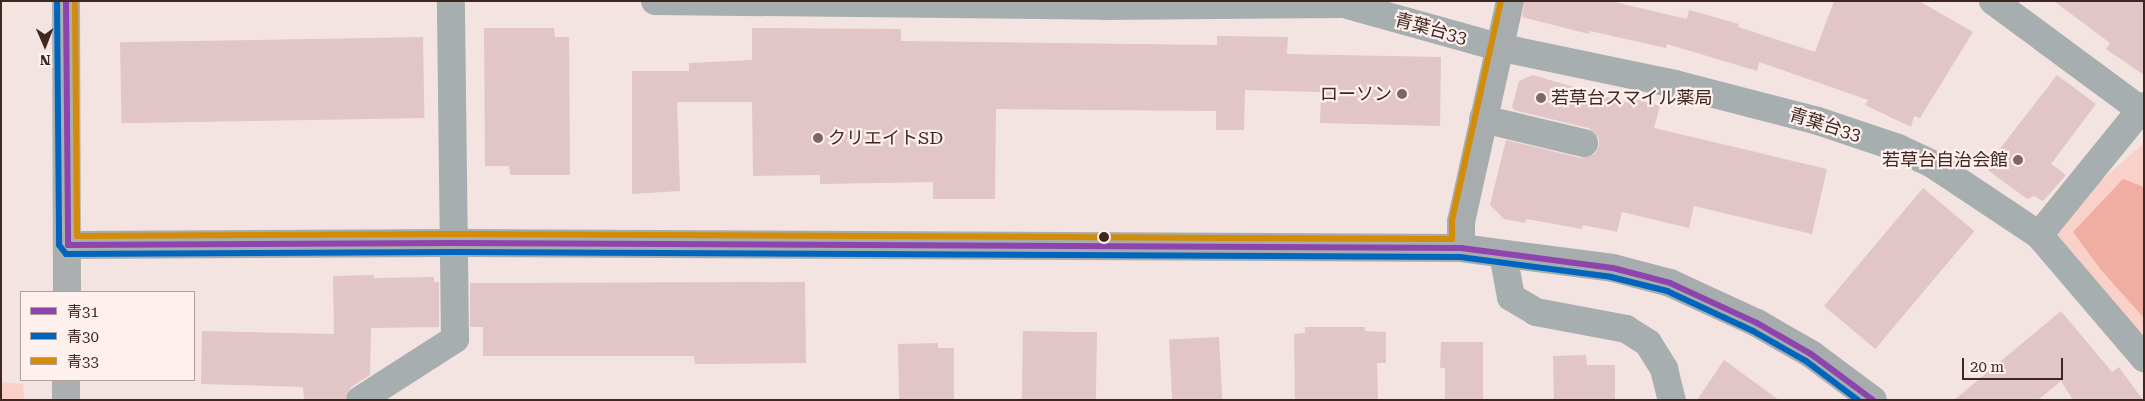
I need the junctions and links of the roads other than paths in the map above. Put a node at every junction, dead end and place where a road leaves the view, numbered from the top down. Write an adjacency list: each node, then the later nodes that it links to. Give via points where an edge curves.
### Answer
1 (66, 1): 14 (main road)
2 (451, 1): 13 (street)
3 (655, 1): 7 (street, 青葉台33)
4 (1510, 1): 8 (street)
5 (1993, 1): 9 (street)
6 (1344, 3): 7 (street, 青葉台33); 8 (street, 青葉台33)
7 (1104, 4)
8 (1498, 47): 10 (street); 12 (street, 青葉台33, via 1675,84 1818,121 1889,145 1934,165)
9 (2142, 108): 12 (street)
10 (1483, 119): 11 (street); 15 (street, via 1461,222)
11 (1584, 143)
12 (2039, 235): 18 (street, 青葉台33)
13 (454, 243): 14 (street); 15 (street); 21 (street, via 455,339)
14 (68, 245): 17 (main road)
15 (1461, 248): 16 (street)
16 (1503, 254): 22 (street, via 1511,297 1536,312 1626,328 1648,343 1664,369); 23 (street, via 1612,268 1670,283 1757,323 1811,354)
17 (67, 291)
18 (2144, 358)
19 (66, 381): 20 (main road)
20 (66, 400)
21 (360, 400)
22 (1672, 400)
23 (1873, 400)

